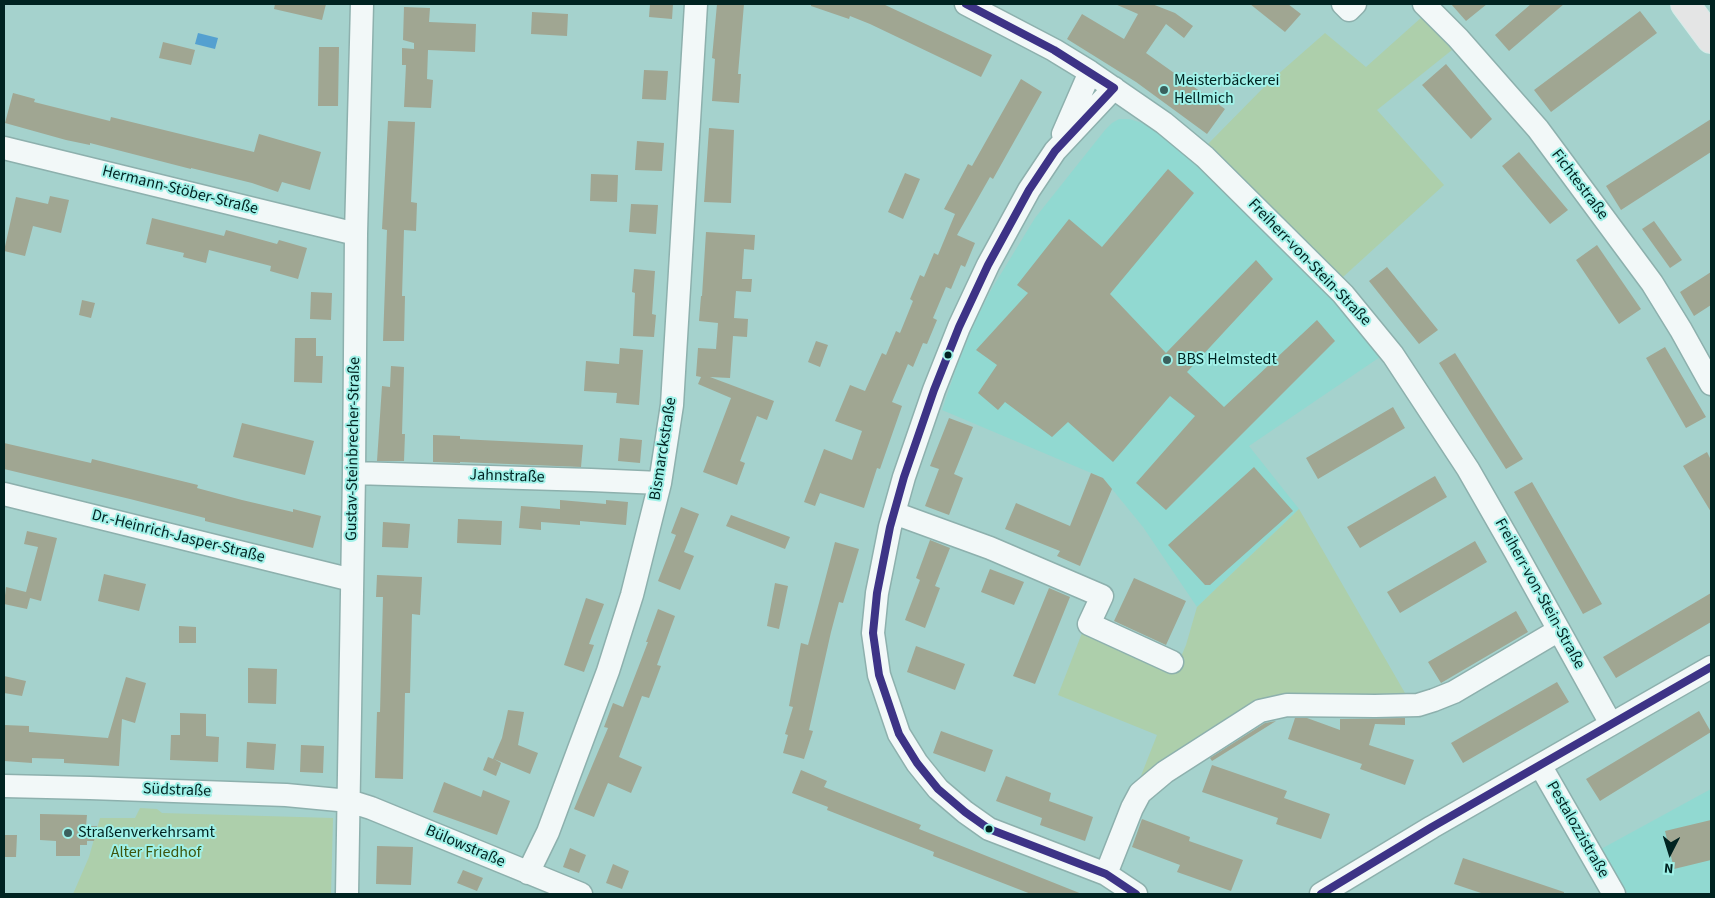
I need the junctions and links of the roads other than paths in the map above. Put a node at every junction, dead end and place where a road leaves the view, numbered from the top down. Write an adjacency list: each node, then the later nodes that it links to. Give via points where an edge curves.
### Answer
1 (362, 4): 13 (street, Gustav-Steinbrecher-Straße)
2 (696, 4): 16 (street, Bismarckstraße, via 672,404)
3 (966, 4): 9 (street, Freiherr-von-Stein-Straße)
4 (1342, 4): 5 (street, via 1349,10)
5 (1356, 4)
6 (1424, 4): 14 (street, Fichtestraße, via 1538,129 1652,283)
7 (1686, 4): 8 (main road)
8 (1711, 38)
9 (1090, 72): 10 (street, Freiherr-von-Stein-Straße); 12 (street)
10 (1114, 88): 12 (street); 20 (street, Freiherr-von-Stein-Straße, via 1206,157 1343,294 1387,347 1473,477)
11 (4, 148): 13 (street, Hermann-Stöber-Straße)
12 (1055, 151): 18 (street, via 1002,239 960,327 924,418)
13 (356, 234): 15 (street, Gustav-Steinbrecher-Straße)
14 (1711, 384)
15 (354, 473): 16 (street, Jahnstraße); 19 (street, Gustav-Steinbrecher-Straße)
16 (660, 483): 27 (street, Bismarckstraße, via 632,595 608,671 555,813)
17 (4, 494): 19 (street, Dr.-Heinrich-Jasper-Straße)
18 (894, 513): 21 (street, via 1102,596 1089,624); 28 (street, via 877,593 873,633 879,675 899,734 908,750 938,789 989,829)
19 (352, 580): 26 (street, Gustav-Steinbrecher-Straße)
20 (1558, 630): 23 (street, Freiherr-von-Stein-Straße); 28 (street, via 1454,692 1418,705 1287,705 1260,711 1165,772 1140,793)
21 (1172, 662)
22 (1711, 667): 23 (street)
23 (1611, 724): 24 (street)
24 (1540, 765): 32 (street); 33 (street, Pestalozzistraße)
25 (4, 786): 26 (street, Südstraße)
26 (349, 800): 27 (street, Bülowstraße); 29 (street, Gustav-Steinbrecher-Straße)
27 (528, 873): 30 (street, Bülowstraße)
28 (1106, 874): 31 (street)
29 (347, 894)
30 (581, 894)
31 (1136, 894)
32 (1320, 894)
33 (1614, 894)

